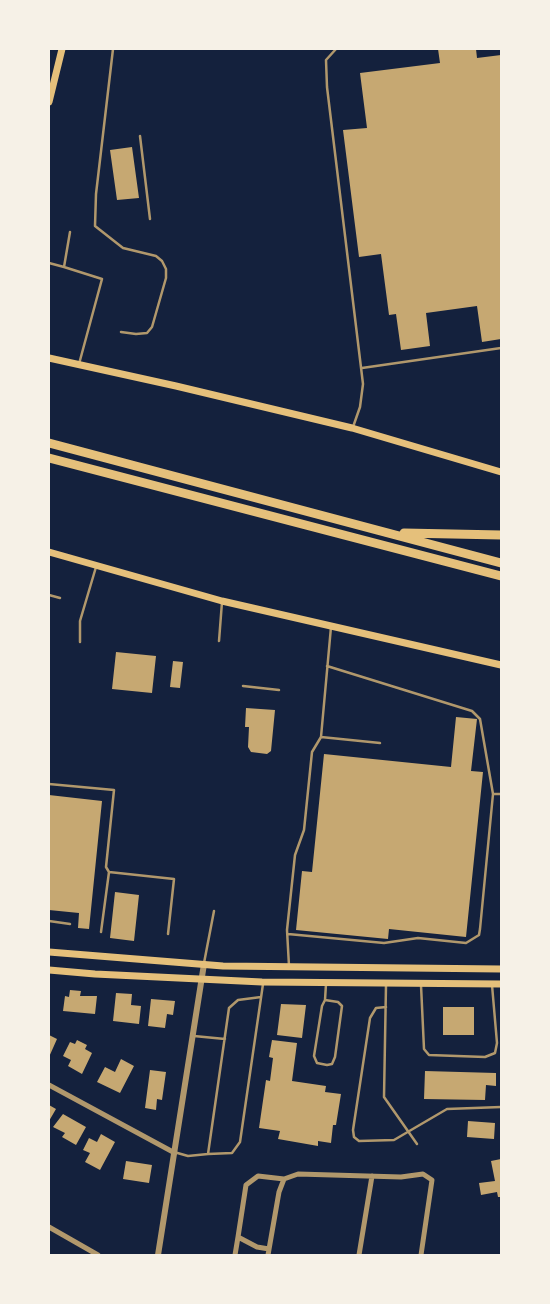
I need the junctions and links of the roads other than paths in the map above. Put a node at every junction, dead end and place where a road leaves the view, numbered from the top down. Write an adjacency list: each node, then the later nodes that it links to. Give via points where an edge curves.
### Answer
1 (62, 49): 4 (main road)
2 (113, 49): 10 (lane, via 96,194 96,226 123,248 156,256 166,269 152,327 136,334)
3 (336, 49): 14 (lane, via 326,60 327,87)
4 (49, 102)
5 (140, 136): 6 (lane)
6 (150, 219)
7 (70, 232): 9 (lane)
8 (49, 263): 9 (lane)
9 (64, 267): 13 (lane, via 102,279)
10 (121, 332)
11 (501, 348): 14 (lane)
12 (49, 358): 13 (main road)
13 (79, 365): 15 (main road)
14 (362, 368): 15 (lane, via 360,407)
15 (352, 428): 18 (main road)
16 (49, 442): 19 (highway)
17 (49, 458): 24 (highway)
18 (501, 472)
19 (388, 533): 20 (highway); 22 (highway)
20 (501, 535)
21 (49, 552): 23 (main road)
22 (501, 563)
23 (96, 566): 27 (main road); 30 (lane, via 80,620)
24 (501, 576)
25 (49, 595): 26 (lane)
26 (60, 598)
27 (222, 601): 28 (main road); 29 (lane)
28 (330, 628): 31 (main road); 32 (lane)
29 (219, 641)
30 (80, 642)
31 (501, 665)
32 (327, 666): 35 (lane); 38 (lane, via 472,711 480,719)
33 (242, 686): 34 (lane)
34 (279, 690)
35 (321, 737): 36 (lane); 46 (lane, via 312,752 304,830 295,855)
36 (380, 743)
37 (49, 784): 40 (lane, via 114,790 106,867)
38 (493, 794): 39 (lane); 46 (lane, via 480,929 474,940 466,943 418,938 384,943)
39 (501, 794)
40 (109, 872): 44 (lane); 45 (lane, via 174,879)
41 (214, 911): 48 (lane)
42 (49, 922): 43 (lane)
43 (70, 924)
44 (101, 932)
45 (168, 934)
46 (288, 934): 49 (lane)
47 (49, 952): 48 (main road)
48 (204, 964): 49 (main road); 52 (street)
49 (290, 966): 50 (main road)
50 (501, 969)
51 (49, 970): 52 (main road)
52 (201, 979): 53 (main road); 62 (street)
53 (263, 982): 54 (main road); 59 (lane)
54 (326, 982): 55 (main road); 60 (lane)
55 (386, 983): 56 (main road); 61 (lane)
56 (421, 983): 57 (main road); 57 (lane, via 424,1048 429,1055 485,1057 495,1053 498,1042)
57 (492, 984): 58 (main road)
58 (501, 984)
59 (261, 997): 63 (lane, via 232,1003); 69 (lane, via 240,1142 232,1153)
60 (325, 1000): 60 (lane, via 342,1006 335,1058 328,1065 317,1063 314,1056)
61 (386, 1007): 66 (lane, via 384,1097); 66 (lane, via 376,1008 370,1018 354,1137 366,1142 394,1140)
62 (192, 1035): 63 (lane); 68 (street)
63 (225, 1040): 69 (lane)
64 (49, 1085): 68 (street)
65 (501, 1107): 66 (lane, via 447,1109)
66 (408, 1133): 67 (lane)
67 (417, 1144)
68 (173, 1152): 69 (lane, via 188,1156); 76 (street)
69 (208, 1154)
70 (372, 1176): 71 (street, via 298,1174); 78 (street); 79 (street, via 423,1174 432,1180)
71 (284, 1179): 73 (street, via 258,1176 246,1186); 74 (street)
72 (49, 1227): 75 (street)
73 (238, 1236): 74 (street); 77 (street)
74 (269, 1252)
75 (98, 1255)
76 (158, 1255)
77 (235, 1255)
78 (359, 1255)
79 (421, 1255)

